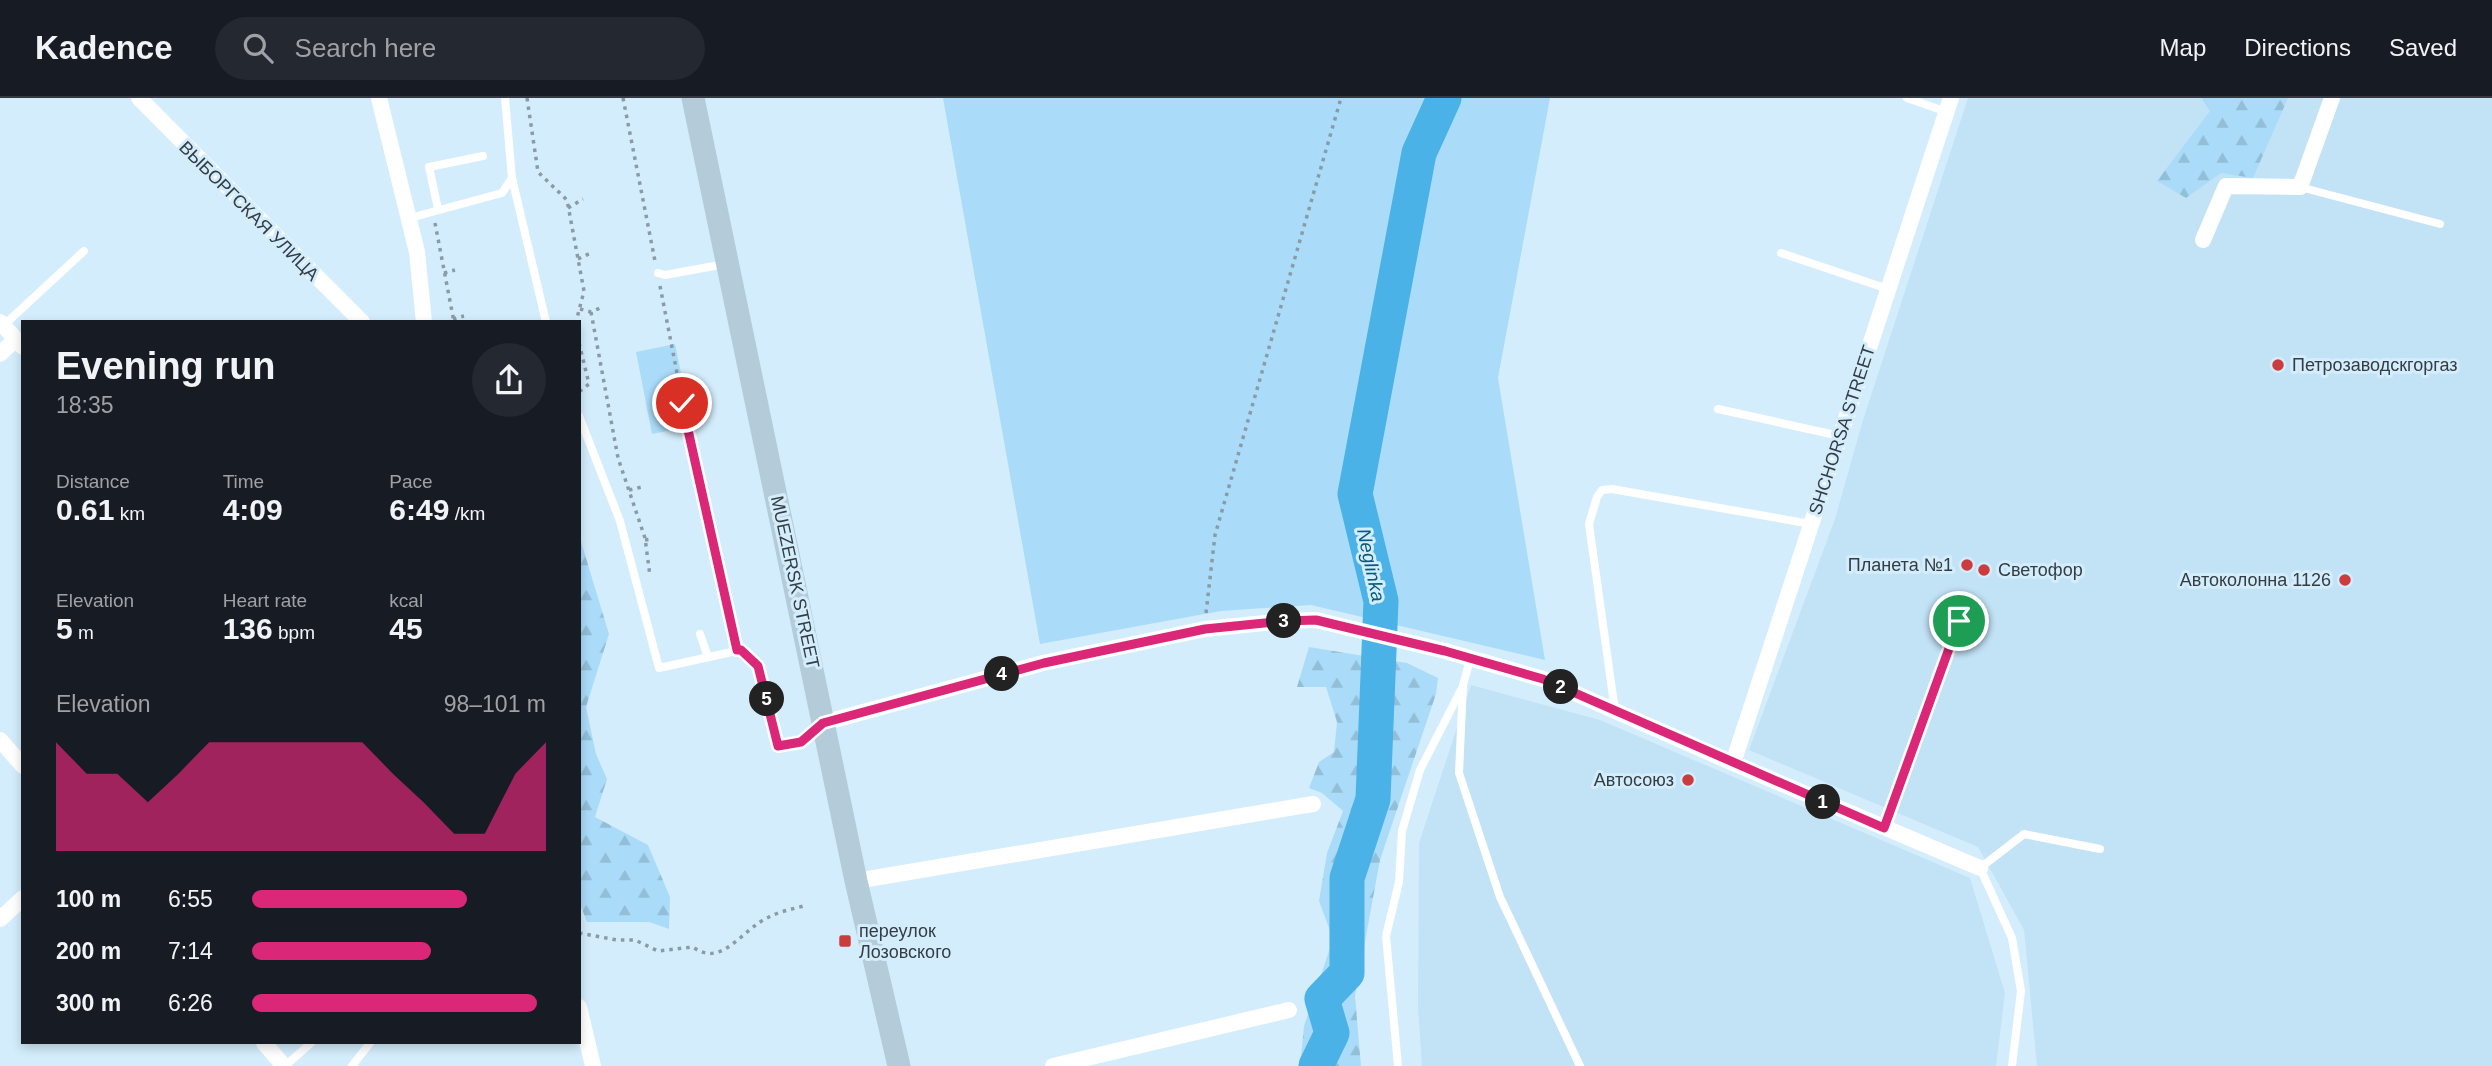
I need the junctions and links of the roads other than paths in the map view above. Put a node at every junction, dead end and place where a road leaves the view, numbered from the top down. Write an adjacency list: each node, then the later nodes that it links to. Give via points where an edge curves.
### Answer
1 (139, 98): 20 (street, ВЫБОРГСКАЯ УЛИЦА)
2 (379, 98): 12 (street)
3 (505, 98): 9 (lane)
4 (694, 98): 17 (main road, MUEZERSK STREET)
5 (1907, 98): 7 (lane)
6 (2332, 98): 10 (street)
7 (1949, 105): 19 (street, SHCHORSA STREET)
8 (483, 156): 11 (lane, via 429,167)
9 (512, 178): 11 (lane, via 502,193); 22 (lane)
10 (2300, 187): 13 (lane); 14 (street, via 2227,186)
11 (435, 210): 12 (lane)
12 (410, 218): 21 (street)
13 (2440, 225)
14 (2203, 240)
15 (83, 251): 23 (lane)
16 (1781, 253): 19 (lane)
17 (728, 264): 18 (lane, via 665,275); 36 (main road, MUEZERSK STREET)
18 (658, 272)
19 (1888, 289): 28 (street, SHCHORSA STREET)
20 (360, 320)
21 (424, 320)
22 (546, 320)
23 (2, 324): 24 (street)
24 (19, 344): 25 (street)
25 (0, 354)
26 (1718, 410): 28 (lane)
27 (581, 421): 32 (lane, via 620,521 659,668)
28 (1840, 436): 29 (street, SHCHORSA STREET)
29 (1811, 524): 35 (lane, via 1602,490 1588,524); 38 (street, SHCHORSA STREET)
30 (1959, 621): 41 (lane)
31 (700, 634): 32 (lane)
32 (708, 657): 36 (lane, via 741,650 758,666 778,746 801,742)
33 (1470, 660): 34 (lane); 35 (street, via 1543,679); 36 (street, via 1316,620 1284,621 1205,629 1044,663)
34 (1463, 685): 57 (lane, via 1420,770 1402,831 1399,882 1385,936); 58 (lane, via 1459,773 1501,899)
35 (1615, 711): 38 (street)
36 (823, 723): 44 (main road, MUEZERSK STREET)
37 (0, 740): 39 (street)
38 (1733, 763): 41 (street)
39 (21, 764)
40 (1313, 804): 44 (street)
41 (1884, 828): 43 (street)
42 (2100, 849): 43 (lane, via 2024,834)
43 (1980, 868): 59 (lane, via 2011,939 2021,991)
44 (856, 881): 55 (main road, MUEZERSK STREET)
45 (21, 900): 46 (street)
46 (0, 919)
47 (1289, 1010): 56 (street)
48 (581, 1015): 54 (street)
49 (265, 1044): 52 (street)
50 (310, 1044): 52 (lane)
51 (369, 1044): 53 (lane)
52 (285, 1066)
53 (352, 1066)
54 (593, 1066)
55 (900, 1066)
56 (1053, 1066)
57 (1398, 1066)
58 (1580, 1066)
59 (2012, 1066)

